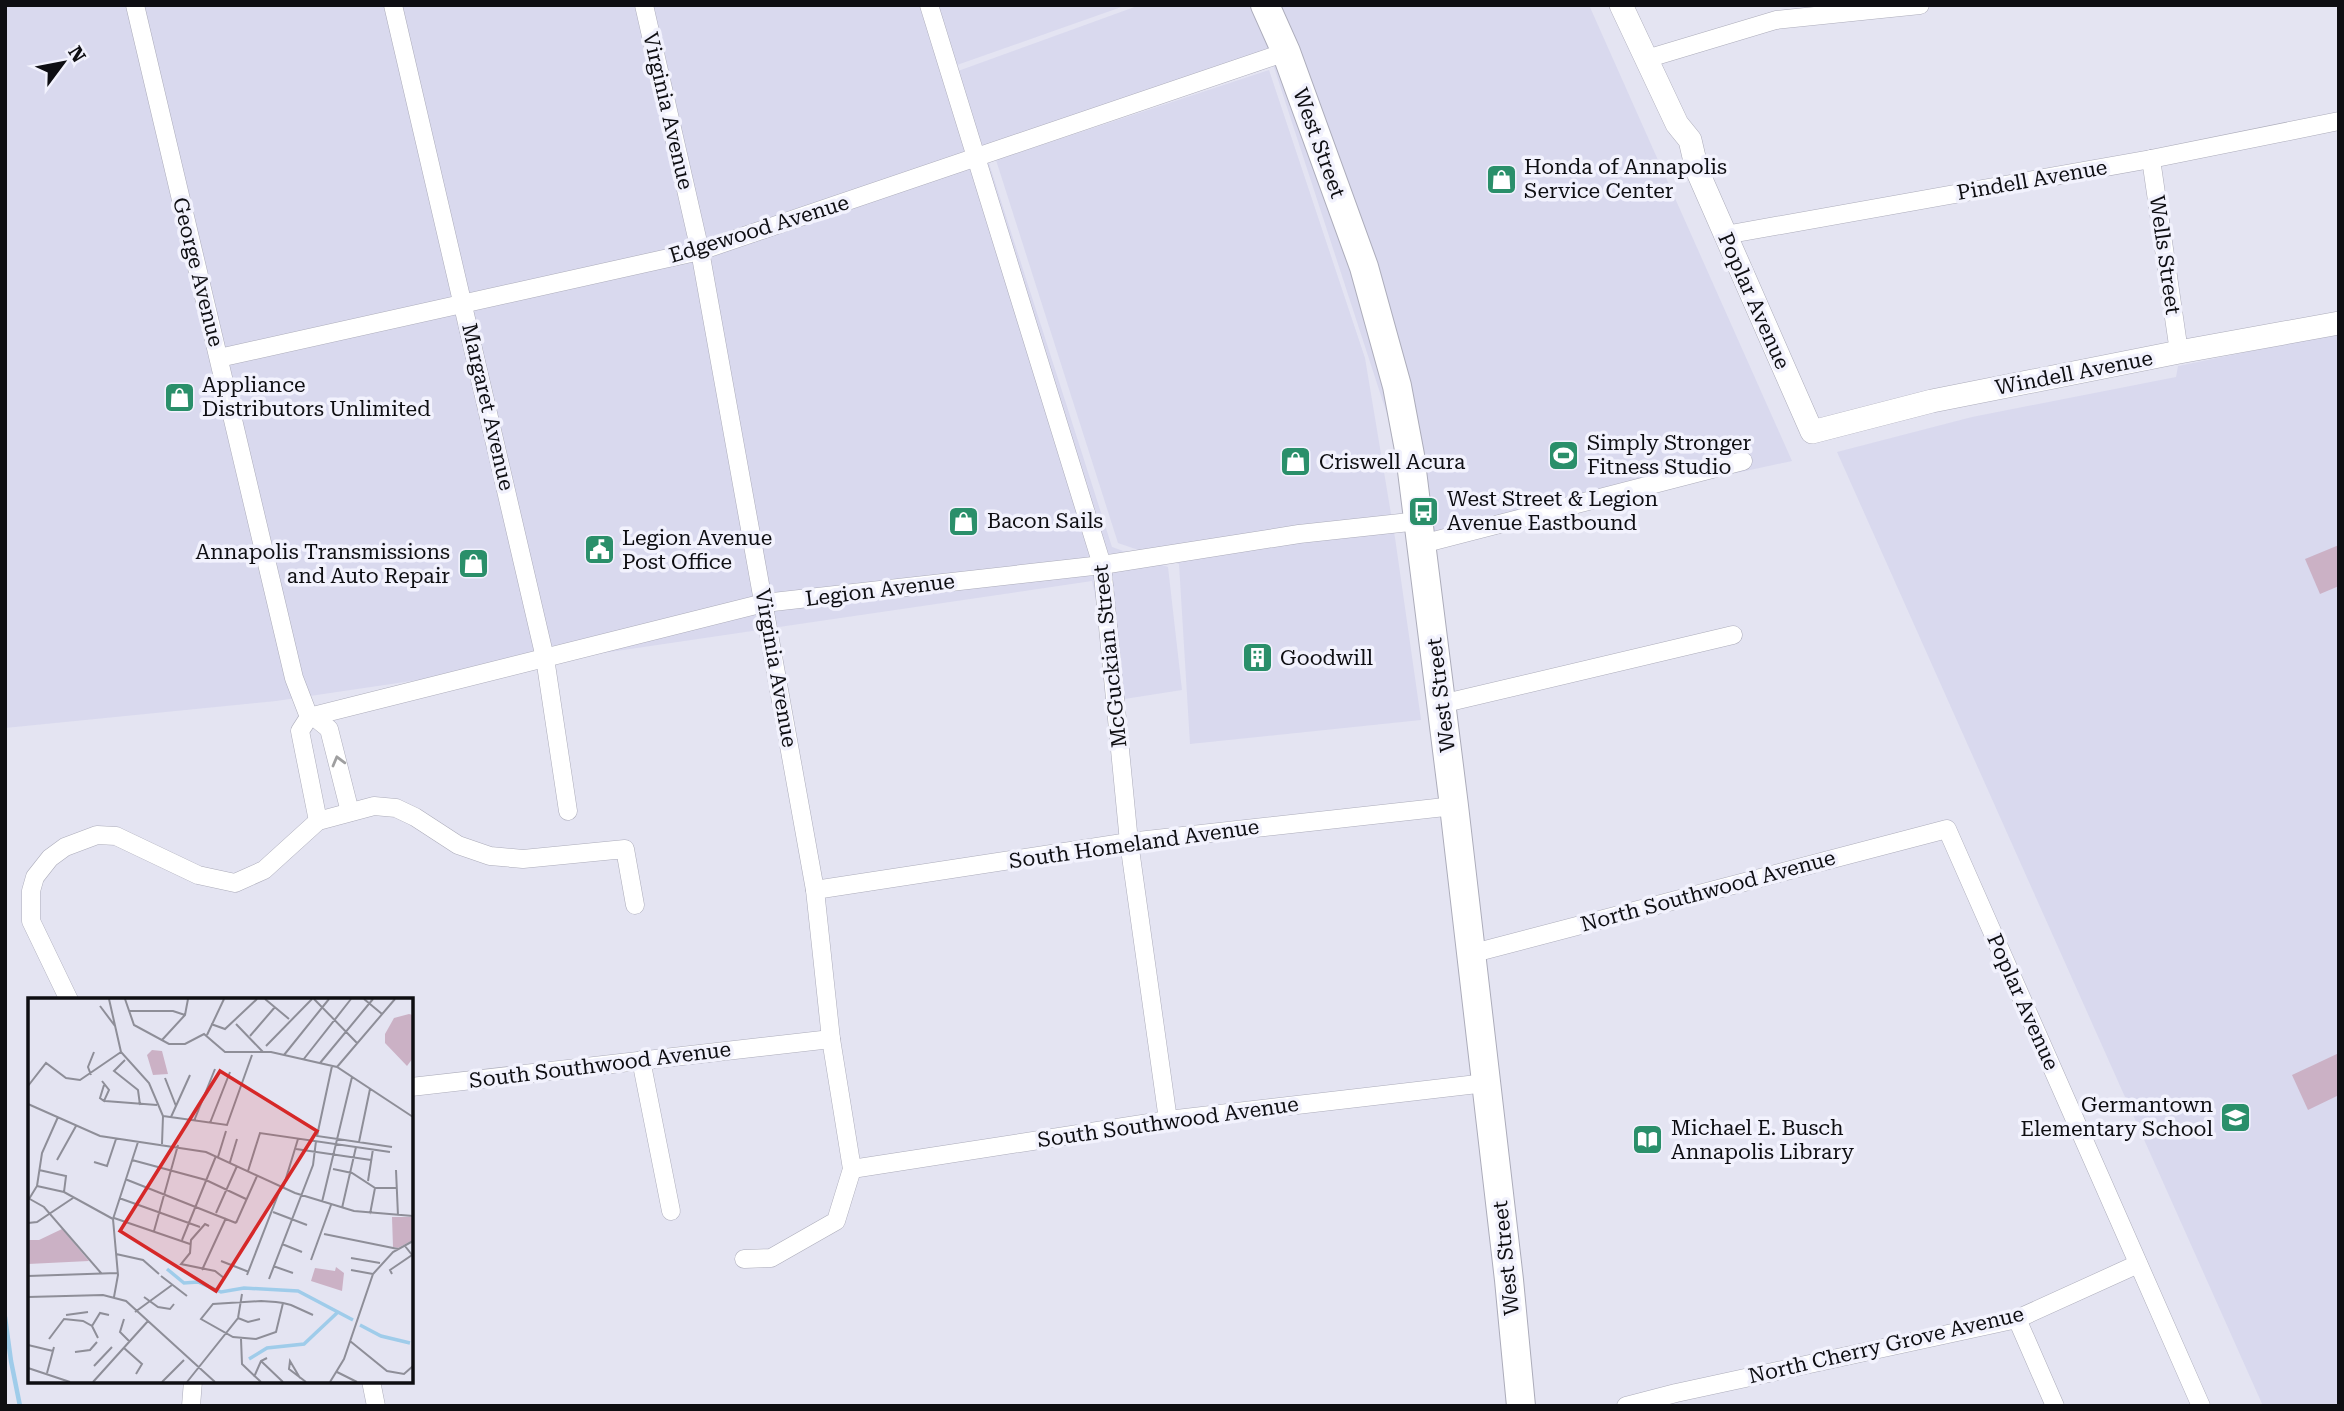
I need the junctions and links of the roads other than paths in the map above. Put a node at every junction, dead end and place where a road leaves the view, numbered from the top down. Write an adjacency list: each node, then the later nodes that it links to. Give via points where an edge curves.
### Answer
1 (135, 5): 18 (street, George Avenue)
2 (393, 5): 15 (street, Margaret Avenue)
3 (644, 5): 14 (street, Virginia Avenue)
4 (929, 5): 11 (street, McGuckian Street)
5 (1265, 5): 8 (main road, West Street)
6 (1620, 5): 9 (street, Poplar Avenue)
7 (1920, 5): 9 (street, via 1776,20)
8 (1286, 52): 11 (street, Edgewood Avenue); 21 (main road, West Street, via 1364,267 1397,386)
9 (1646, 59): 13 (street, Poplar Avenue, via 1677,124 1678,145 1696,170)
10 (2339, 121): 12 (street, Pindell Avenue)
11 (977, 158): 14 (street, Edgewood Avenue); 22 (street, McGuckian Street)
12 (2151, 159): 13 (street, Pindell Avenue); 17 (street, Wells Street)
13 (1726, 235): 19 (street, Poplar Avenue)
14 (700, 251): 15 (street, Edgewood Avenue); 23 (street, Virginia Avenue)
15 (464, 304): 18 (street, Edgewood Avenue); 25 (street, Margaret Avenue)
16 (2339, 323): 17 (street, Windell Avenue)
17 (2179, 352): 19 (street, Windell Avenue, via 1933,401)
18 (219, 358): 27 (street, George Avenue, via 294,678)
19 (1812, 432)
20 (1743, 461): 21 (street, Legion Avenue)
21 (1421, 533): 22 (street, Legion Avenue, via 1299,534); 26 (main road, West Street)
22 (1102, 565): 23 (street, Legion Avenue); 33 (street, McGuckian Street)
23 (764, 603): 25 (street, Legion Avenue); 34 (street, Virginia Avenue)
24 (1733, 635): 26 (street)
25 (545, 658): 27 (street, Legion Avenue); 29 (street, Margaret Avenue)
26 (1441, 704): 28 (main road, West Street)
27 (311, 717): 30 (street, George Avenue, one-way to 27, via 328,729); 31 (street, via 299,731)
28 (1454, 806): 33 (street, South Homeland Avenue); 36 (main road, West Street)
29 (568, 811)
30 (350, 812): 31 (street); 35 (street, via 374,806 396,808 458,845 490,856 523,859 625,849)
31 (318, 821): 37 (street, via 264,870 235,883 198,875 116,836 97,835 65,847 35,877 30,899 31,921)
32 (1947, 830): 36 (street, North Southwood Avenue); 46 (street, Poplar Avenue)
33 (1129, 842): 34 (street, South Homeland Avenue); 42 (street, McGuckian Street)
34 (815, 890): 38 (street, Virginia Avenue)
35 (635, 905)
36 (1470, 954): 40 (main road, West Street)
37 (68, 998)
38 (831, 1039): 39 (street, South Southwood Avenue); 43 (street, Virginia Avenue)
39 (641, 1060): 41 (street, South Southwood Avenue); 44 (street)
40 (1486, 1083): 42 (street, South Southwood Avenue); 52 (main road, West Street)
41 (413, 1087)
42 (1168, 1120): 43 (street, South Southwood Avenue)
43 (852, 1169): 45 (street, via 836,1221 771,1258)
44 (671, 1211)
45 (744, 1259)
46 (2138, 1264): 47 (street, North Cherry Grove Avenue); 55 (street, Poplar Avenue)
47 (2017, 1319): 53 (street, North Cherry Grove Avenue); 54 (street)
48 (193, 1383): 50 (street)
49 (371, 1383): 51 (street)
50 (191, 1406)
51 (376, 1406)
52 (1521, 1406)
53 (1626, 1406)
54 (2055, 1406)
55 (2201, 1406)

